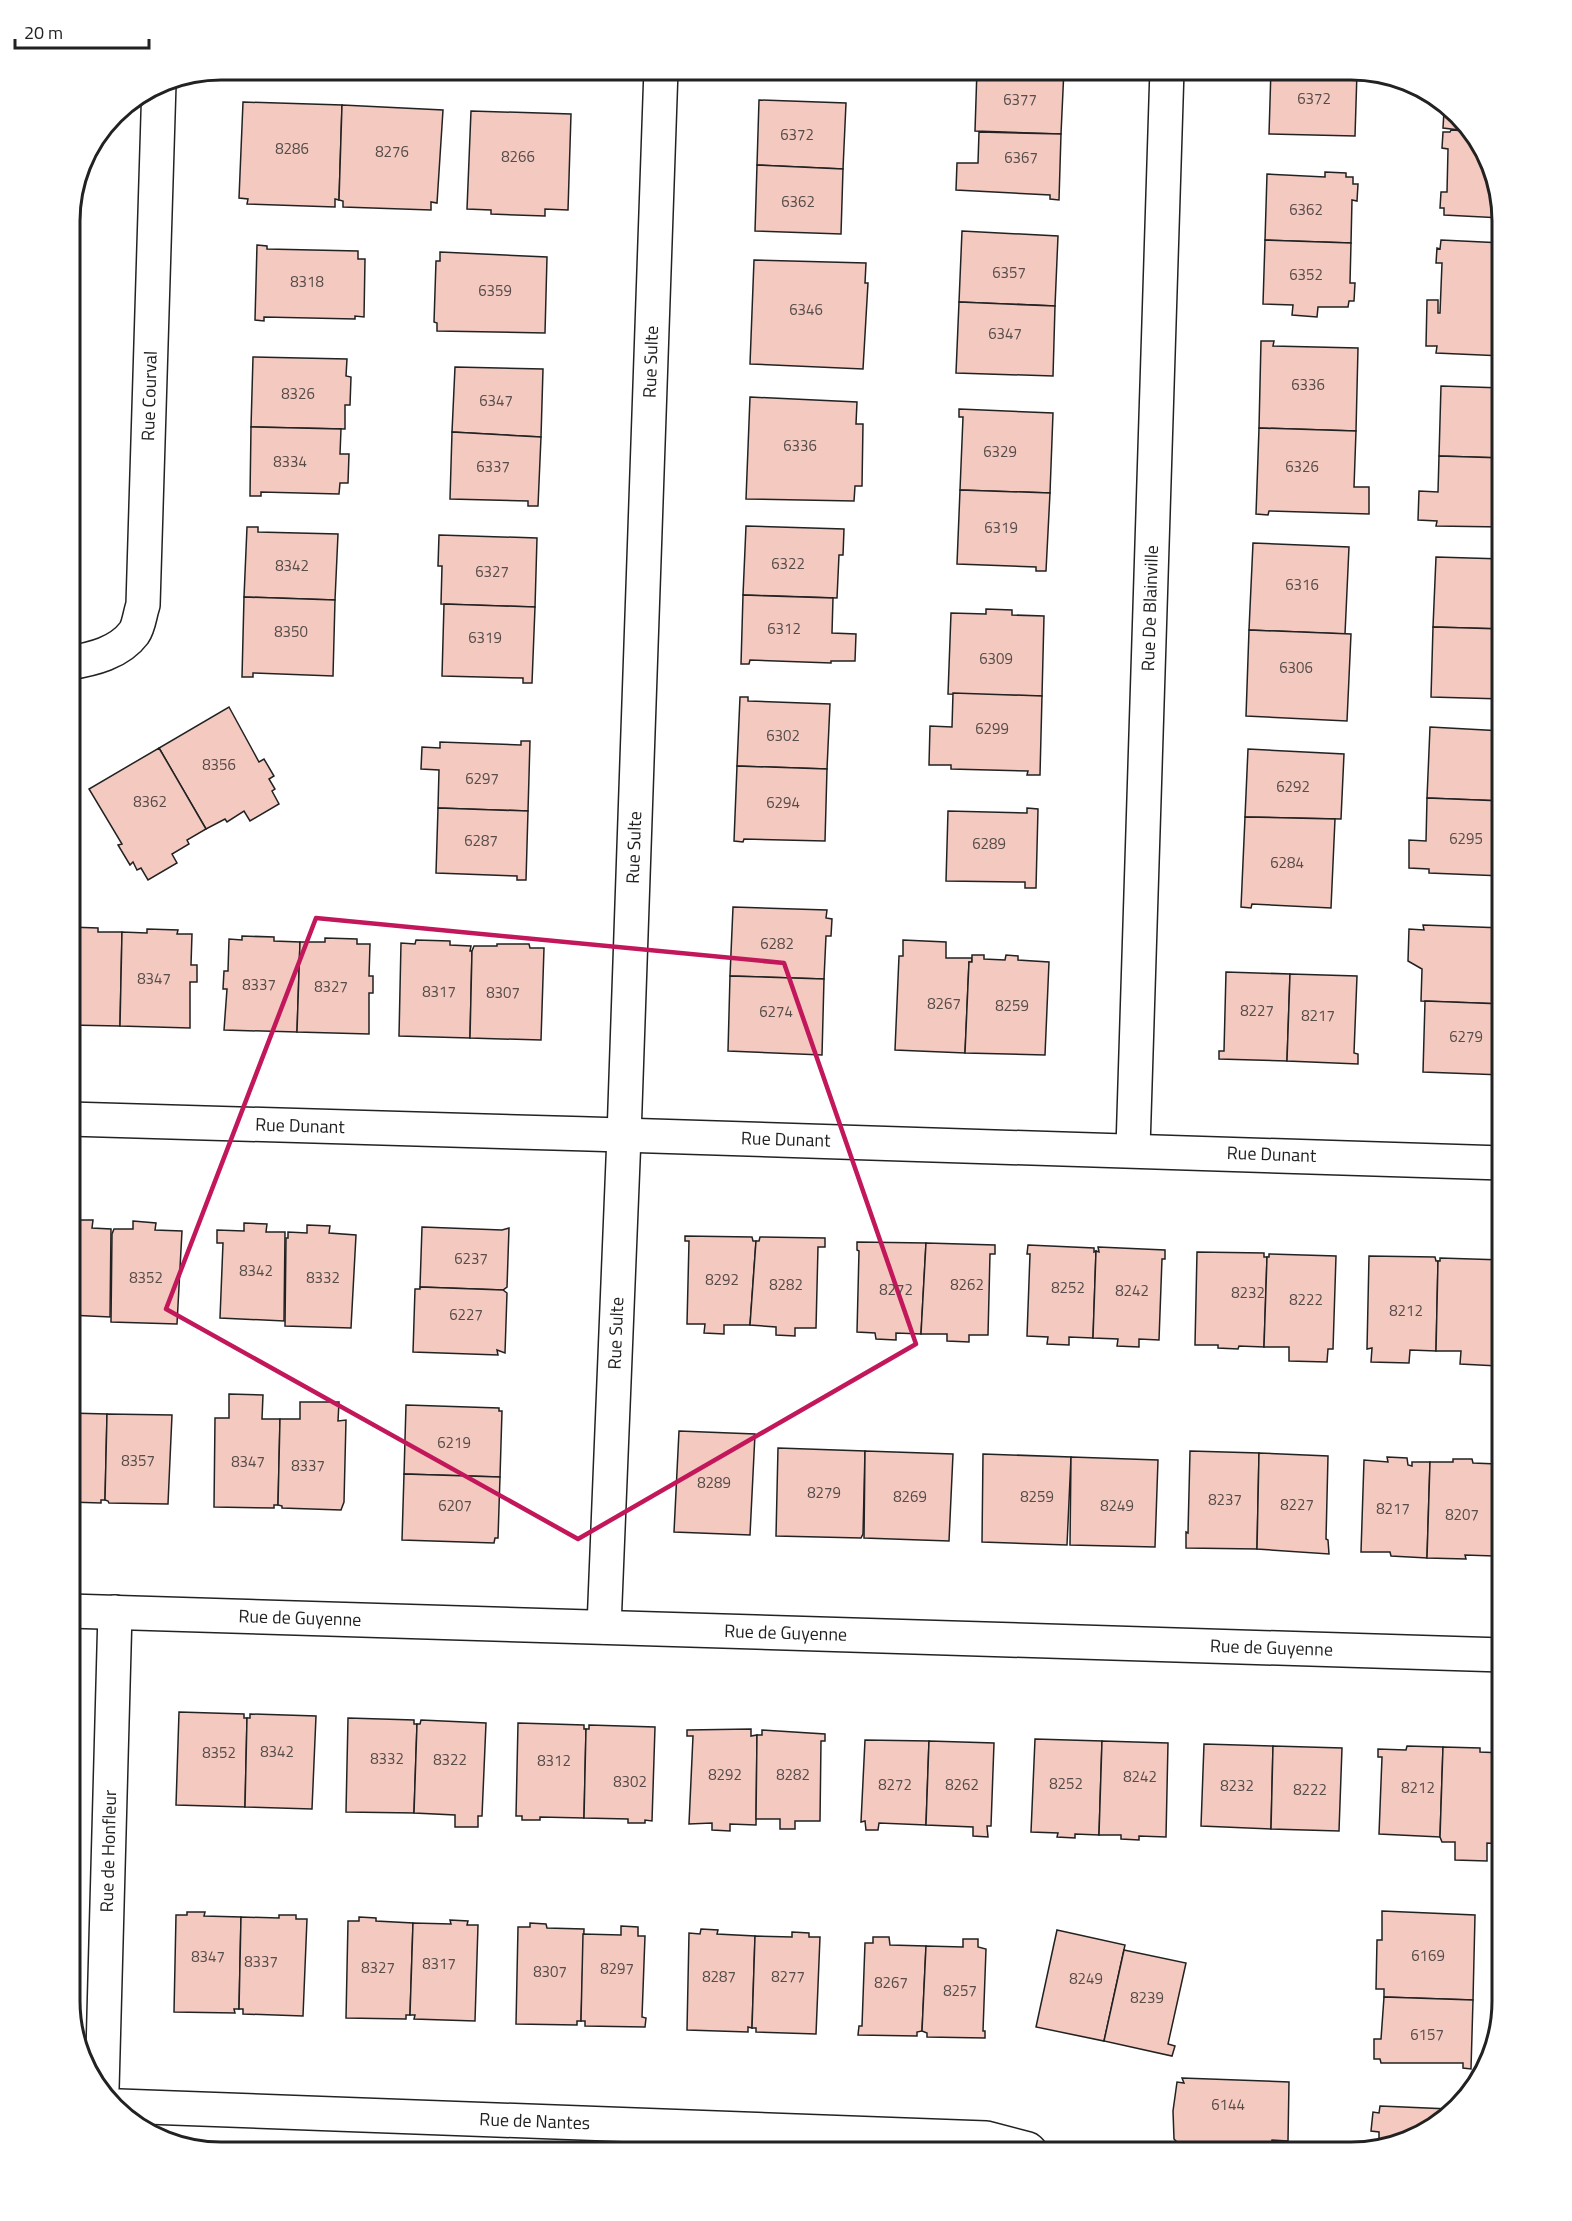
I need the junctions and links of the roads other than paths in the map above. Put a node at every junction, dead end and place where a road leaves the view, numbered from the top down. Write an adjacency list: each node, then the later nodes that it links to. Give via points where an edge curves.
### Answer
1 (661, 79): 6 (street, Rue Sulte)
2 (1167, 80): 7 (street, Rue De Blainville)
3 (159, 94): 4 (street, Rue Courval, via 143,605 135,632 115,650)
4 (80, 661)
5 (79, 1119): 6 (street, Rue Dunant)
6 (624, 1136): 7 (street, Rue Dunant); 11 (street, Rue Sulte)
7 (1133, 1148): 8 (street, Rue Dunant)
8 (1492, 1163)
9 (79, 1611): 10 (street, Rue de Guyenne)
10 (115, 1612): 11 (street, Rue de Guyenne); 13 (street, Rue de Honfleur)
11 (604, 1627): 12 (street, Rue de Guyenne)
12 (1492, 1655)
13 (102, 2077)
14 (128, 2106): 15 (street, Rue de Nantes, via 986,2138)
15 (1000, 2142)

